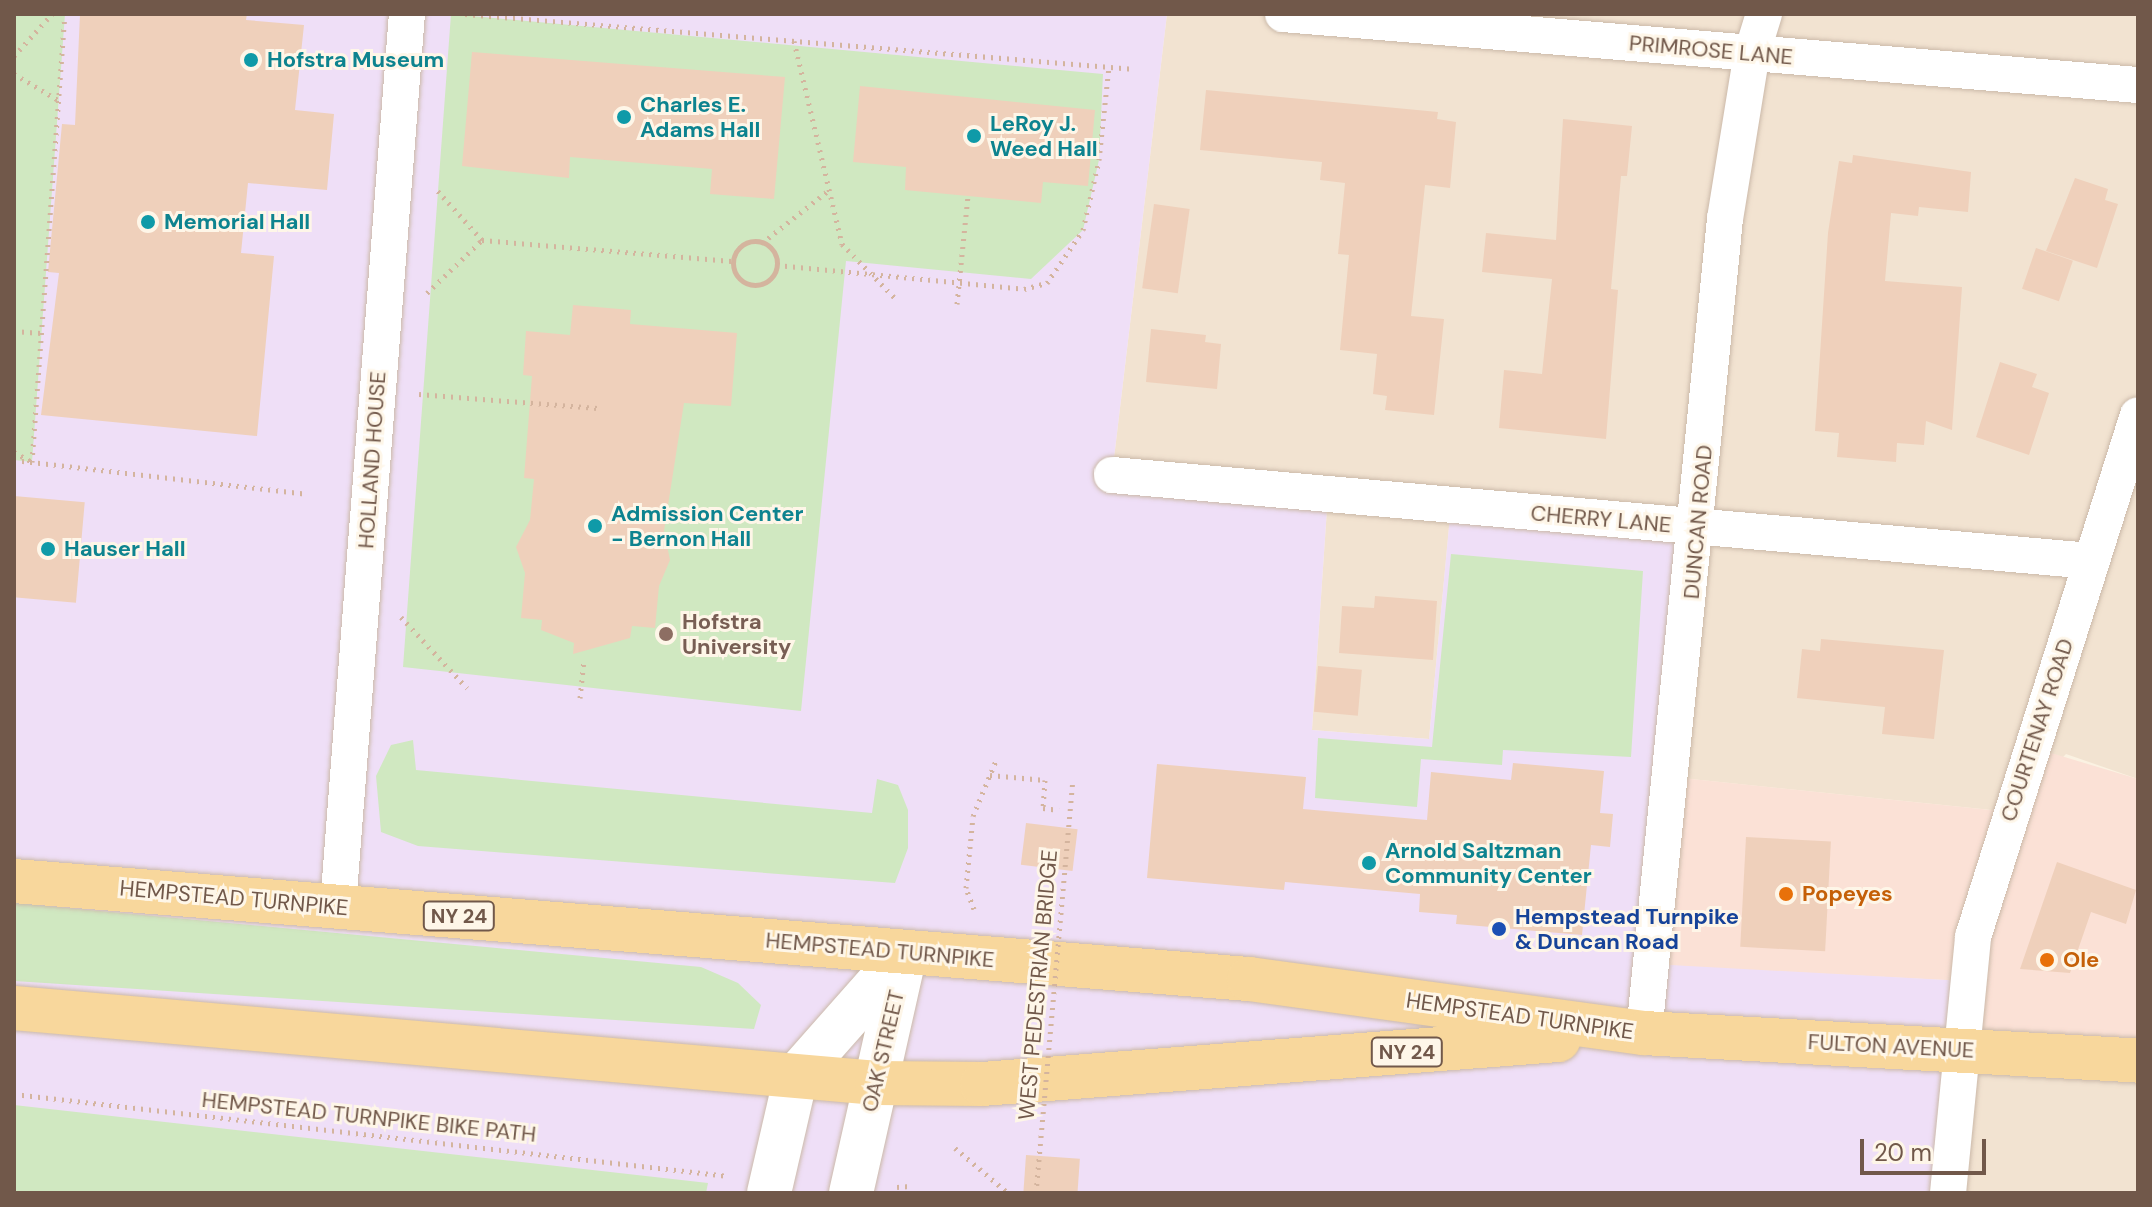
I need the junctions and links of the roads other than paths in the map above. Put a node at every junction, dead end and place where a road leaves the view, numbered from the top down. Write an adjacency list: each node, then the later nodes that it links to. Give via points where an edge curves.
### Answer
1 (407, 14): 11 (street, HOLLAND HOUSE)
2 (1283, 14): 4 (street, PRIMROSE LANE)
3 (1764, 14): 4 (street, DUNCAN ROAD)
4 (1752, 53): 5 (street, PRIMROSE LANE); 8 (street, DUNCAN ROAD, via 1725,219)
5 (2138, 85)
6 (2138, 415): 9 (street, COURTENAY ROAD)
7 (1112, 475): 8 (street, CHERRY LANE)
8 (1698, 528): 9 (street, CHERRY LANE); 14 (street, DUNCAN ROAD)
9 (2091, 561): 15 (street, COURTENAY ROAD, via 1973,937)
10 (14, 881): 11 (main road, HEMPSTEAD TURNPIKE / NY 24)
11 (338, 906): 12 (main road, HEMPSTEAD TURNPIKE / NY 24)
12 (905, 953): 14 (main road, HEMPSTEAD TURNPIKE / NY 24, via 1249,979); 17 (street, OAK STREET); 18 (street, OAK STREET)
13 (14, 1008): 17 (main road, HEMPSTEAD TURNPIKE / NY 24)
14 (1644, 1033): 15 (main road, FULTON AVENUE / NY 24); 18 (main road, HEMPSTEAD TURNPIKE / NY 24, via 982,1084)
15 (1962, 1049): 16 (main road, FULTON AVENUE / NY 24); 21 (street, COURTENAY ROAD)
16 (2138, 1061)
17 (796, 1076): 18 (main road, HEMPSTEAD TURNPIKE / NY 24); 19 (street, OAK STREET)
18 (877, 1083): 20 (street, OAK STREET)
19 (769, 1193)
20 (851, 1193)
21 (1948, 1193)

